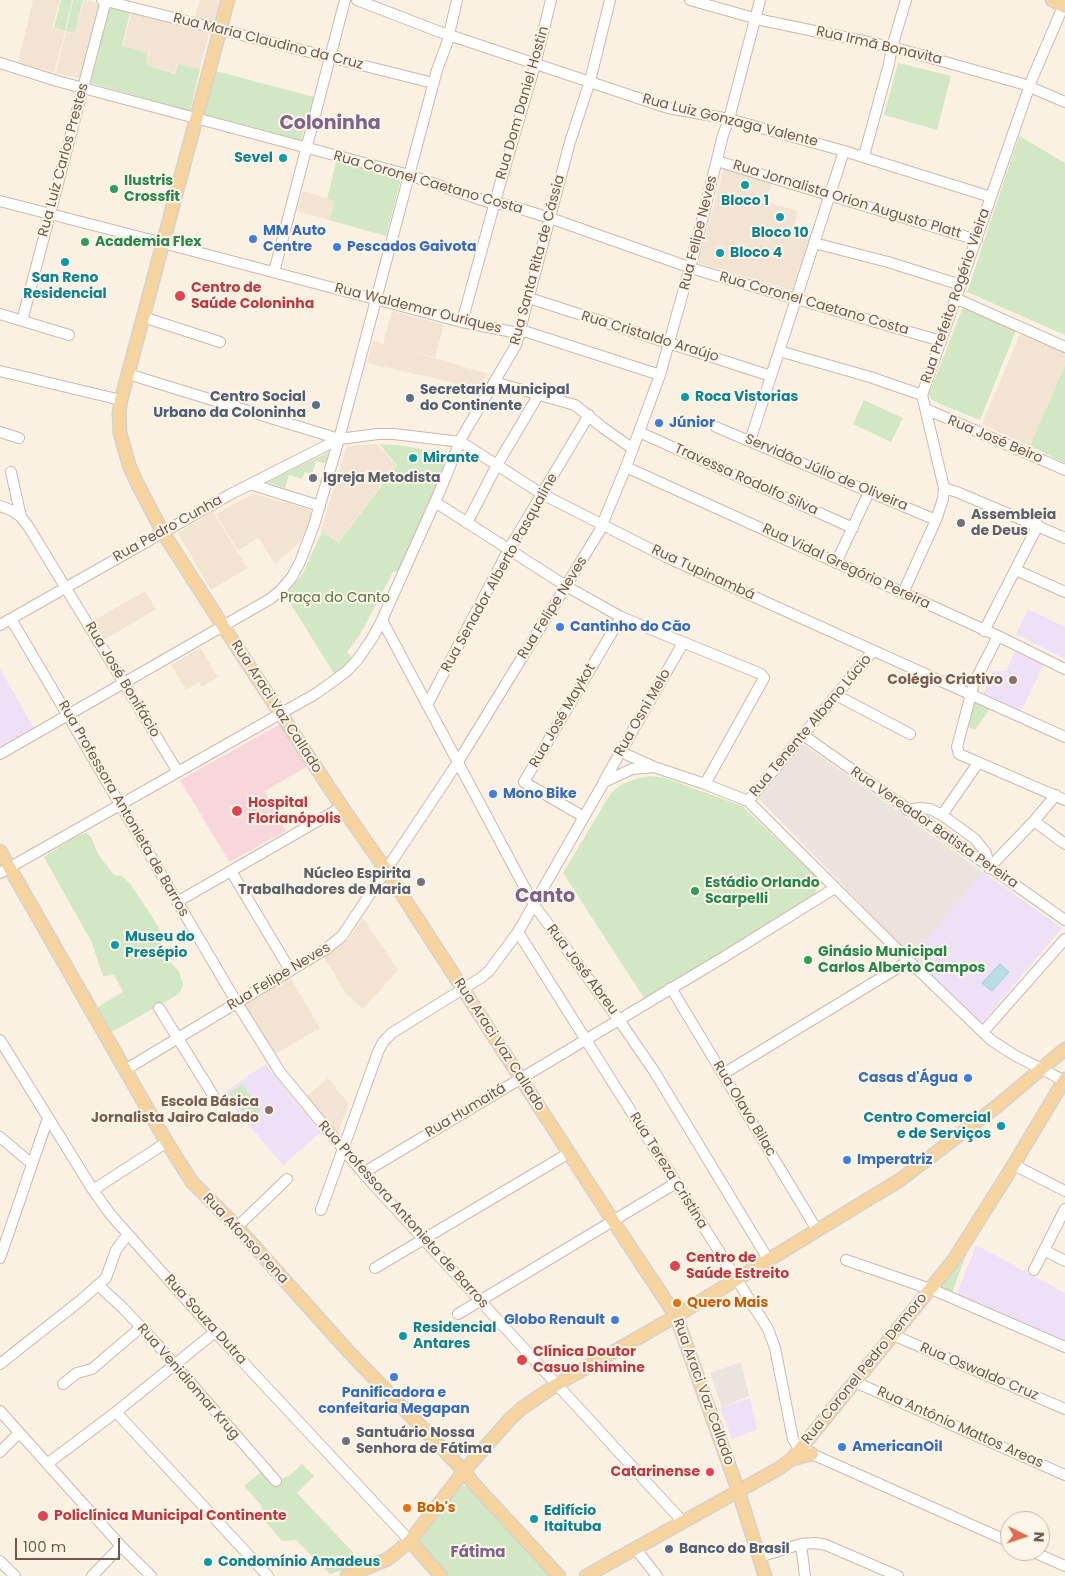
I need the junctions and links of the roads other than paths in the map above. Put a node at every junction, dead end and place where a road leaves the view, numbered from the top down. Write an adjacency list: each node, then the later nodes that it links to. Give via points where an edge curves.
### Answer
1 (105, 0): 13 (street, Rua Maria Claudino da Cruz); 22 (street, Rua Luiz Carlos Prestes)
2 (228, 0): 13 (main road, Rua Araci Vaz Callado)
3 (345, 0): 16 (street)
4 (357, 0): 14 (street, Rua Luiz Gonzaga Valente)
5 (457, 0): 14 (street)
6 (551, 0): 18 (street, Rua Dom Daniel Hostin)
7 (610, 0): 19 (street, Rua Santa Rita de Cássia)
8 (690, 0): 12 (street, Rua Irmã Bonavita)
9 (760, 0): 12 (street, Rua Felipe Neves)
10 (906, 0): 15 (street)
11 (1061, 4): 21 (street, Rua Prefeito Rogério Vieira)
12 (754, 18): 15 (street, Rua Irmã Bonavita); 25 (street, Rua Felipe Neves)
13 (220, 30): 16 (street, Rua Maria Claudino da Cruz); 24 (main road, Rua Araci Vaz Callado)
14 (449, 34): 18 (street, Rua Luiz Gonzaga Valente); 20 (street)
15 (892, 47): 21 (street, Rua Irmã Bonavita); 28 (street)
16 (330, 58): 20 (street, Rua Maria Claudino da Cruz); 26 (street)
17 (0, 62): 22 (street, Rua Coronel Caetano Costa)
18 (535, 65): 19 (street, Rua Luiz Gonzaga Valente); 34 (street, Rua Dom Daniel Hostin)
19 (590, 81): 25 (street, Rua Luiz Gonzaga Valente, via 668,108); 36 (street, Rua Santa Rita de Cássia)
20 (433, 84): 30 (street)
21 (1030, 87): 23 (street, Rua Irmã Bonavita); 32 (street, Rua Prefeito Rogério Vieira)
22 (83, 88): 24 (street, Rua Coronel Caetano Costa); 35 (street, Rua Luiz Carlos Prestes)
23 (1065, 102)
24 (196, 119): 26 (street, Rua Coronel Caetano Costa); 38 (main road, Rua Araci Vaz Callado)
25 (729, 119): 27 (street, Rua Luiz Gonzaga Valente); 29 (street, Rua Felipe Neves)
26 (306, 148): 30 (street, Rua Coronel Caetano Costa); 41 (street)
27 (844, 150): 28 (street, Rua Luiz Gonzaga Valente); 31 (street)
28 (864, 156): 32 (street, Rua Luiz Gonzaga Valente)
29 (717, 161): 31 (street, Rua Jornalista Orion Augusto Platt); 40 (street, Rua Felipe Neves)
30 (409, 176): 34 (street, Rua Coronel Caetano Costa); 45 (street)
31 (829, 195): 37 (street, Rua Jornalista Orion Augusto Platt); 39 (street)
32 (991, 197): 37 (street, Rua Prefeito Rogério Vieira)
33 (0, 201): 35 (street, Rua Waldemar Ouriques)
34 (495, 203): 36 (street, Rua Coronel Caetano Costa); 50 (street, Rua Dom Daniel Hostin)
35 (50, 214): 38 (street, Rua Waldemar Ouriques); 49 (street, Rua Luiz Carlos Prestes)
36 (550, 218): 40 (street, Rua Coronel Caetano Costa); 43 (street, Rua Santa Rita de Cássia)
37 (977, 240): 42 (street, Rua Prefeito Rogério Vieira)
38 (163, 243): 41 (street, Rua Waldemar Ouriques); 48 (main road, Rua Araci Vaz Callado)
39 (814, 243): 42 (street); 46 (street)
40 (690, 267): 46 (street, Rua Coronel Caetano Costa); 55 (street, Rua Felipe Neves)
41 (274, 272): 45 (street, Rua Waldemar Ouriques)
42 (961, 285): 44 (street, Rua Prefeito Rogério Vieira)
43 (529, 298): 51 (street, Rua Santa Rita de Cássia); 55 (street, Rua Cristaldo Araújo)
44 (956, 298): 53 (street, Rua Prefeito Rogério Vieira); 56 (street)
45 (376, 299): 50 (street, Rua Waldemar Ouriques); 72 (street)
46 (796, 299): 53 (street, Rua Coronel Caetano Costa); 57 (street)
47 (0, 314): 49 (street)
48 (143, 318): 54 (street); 59 (main road, Rua Araci Vaz Callado)
49 (22, 321): 52 (street)
50 (462, 322): 51 (street, Rua Waldemar Ouriques)
51 (519, 332): 60 (street, Rua Waldemar Ouriques); 62 (street, Rua Santa Rita de Cássia, via 513,352)
52 (69, 335)
53 (941, 341): 64 (street, Rua Prefeito Rogério Vieira)
54 (220, 342)
55 (670, 343): 60 (street, Rua Felipe Neves); 61 (street, Rua Cristaldo Araújo)
56 (1065, 347)
57 (779, 351): 61 (street); 64 (street)
58 (0, 371): 65 (street)
59 (128, 374): 65 (main road, Rua Araci Vaz Callado); 72 (street)
60 (660, 375): 70 (street, Rua Felipe Neves)
61 (771, 376): 73 (street)
62 (494, 382): 63 (street); 74 (street, Rua Santa Rita de Cássia)
63 (539, 394): 67 (street, via 575,405); 76 (street)
64 (922, 395): 66 (street, Rua Prefeito Rogério Vieira)
65 (121, 400): 93 (main road, Rua Araci Vaz Callado, via 119,424 122,446)
66 (926, 409): 78 (street, Rua José Beiro); 81 (street, Rua Prefeito Rogério Vieira)
67 (589, 415): 75 (street); 83 (street, Rua Senador Alberto Pasqualine)
68 (716, 426): 73 (street, Servidão Júlio de Oliveira)
69 (0, 432): 71 (street)
70 (639, 432): 75 (street, Rua Felipe Neves); 92 (street, Travessa Rodolfo Silva)
71 (19, 438)
72 (339, 439): 74 (street, Rua Tupinambá, via 394,434); 80 (street, Rua Pedro Cunha); 86 (street)
73 (750, 441): 82 (street, Servidão Júlio de Oliveira)
74 (461, 442): 76 (street, Rua Tupinambá); 84 (street, Rua Santa Rita de Cássia)
75 (633, 449): 77 (street, Rua Felipe Neves)
76 (497, 465): 83 (street, Rua Tupinambá); 89 (street)
77 (626, 467): 90 (street, Rua Felipe Neves); 96 (street, Rua Vidal Gregório Pereira)
78 (1065, 470)
79 (10, 472): 87 (street)
80 (250, 484): 86 (street); 93 (street, Rua Pedro Cunha)
81 (944, 488): 88 (street, Rua Prefeito Rogério Vieira); 91 (street)
82 (869, 492): 88 (street, Servidão Júlio de Oliveira); 92 (street)
83 (542, 494): 90 (street, Rua Tupinambá); 95 (street, Rua Senador Alberto Pasqualine)
84 (435, 502): 89 (street); 104 (street, Rua Santa Rita de Cássia)
85 (0, 506): 87 (street)
86 (320, 506): 106 (street, via 307,546 292,577 270,599)
87 (21, 517): 99 (street, Rua José Bonifácio)
88 (936, 520): 101 (street, Rua Prefeito Rogério Vieira)
89 (467, 523): 95 (street)
90 (603, 525): 98 (street, Rua Felipe Neves); 110 (street, Rua Tupinambá)
91 (1038, 525): 94 (street); 97 (street)
92 (853, 528): 96 (street)
93 (162, 531): 99 (street, Rua Pedro Cunha); 106 (main road, Rua Araci Vaz Callado)
94 (1065, 538)
95 (509, 549): 98 (street); 115 (street, Rua Senador Alberto Pasqualine)
96 (836, 563): 101 (street, Rua Vidal Gregório Pereira)
97 (1016, 570): 100 (street); 107 (street)
98 (566, 586): 102 (street); 123 (street, Rua Felipe Neves)
99 (65, 588): 103 (street, Rua Pedro Cunha); 112 (street, Rua José Bonifácio)
100 (1065, 592)
101 (903, 593): 107 (street, Rua Vidal Gregório Pereira)
102 (621, 617): 109 (street); 134 (street, Rua José Maykot, via 524,782)
103 (11, 619): 105 (street, Rua Pedro Cunha); 117 (street, Rua Professora Antonieta de Barros)
104 (382, 620): 115 (street, Rua José Abreu); 116 (street, Rua Santa Rita de Cássia, via 366,648 347,671)
105 (0, 625)
106 (224, 626): 112 (street); 116 (main road, Rua Araci Vaz Callado)
107 (984, 631): 108 (street, Rua Vidal Gregório Pereira)
108 (998, 636): 111 (street, Rua Vidal Gregório Pereira); 114 (street)
109 (683, 643): 121 (street, Rua Osni Melo); 128 (street, via 764,678)
110 (873, 651): 113 (street, Rua Tenente Albano Lúcio); 114 (street, Rua Tupinambá)
111 (1065, 668)
112 (123, 683): 117 (street); 126 (street, Rua José Bonifácio)
113 (836, 695): 118 (street); 119 (street, Rua Tenente Albano Lúcio)
114 (970, 695): 120 (street, Rua Tupinambá); 124 (street, via 957,747 959,754)
115 (427, 705): 123 (street, Rua José Abreu)
116 (281, 714): 126 (street, Rua Santa Rita de Cássia); 132 (main road, Rua Araci Vaz Callado)
117 (68, 715): 122 (street); 131 (street, Rua Professora Antonieta de Barros)
118 (910, 734)
119 (803, 735): 130 (street, Rua Tenente Albano Lúcio); 133 (street, Rua Vereador Batista Pereira)
120 (1065, 737)
121 (621, 752): 125 (street); 127 (street, Rua Osni Melo)
122 (0, 754)
123 (458, 762): 140 (street, Rua Felipe Neves); 145 (street, Rua José Abreu)
124 (978, 763): 129 (street); 135 (street)
125 (654, 767): 127 (street, via 632,769); 128 (street)
126 (178, 772): 131 (street, Rua Santa Rita de Cássia)
127 (604, 782): 134 (street, Rua Osni Melo)
128 (705, 784): 130 (street)
129 (1061, 798): 136 (street)
130 (748, 801): 143 (street)
131 (120, 805): 141 (street, Rua Santa Rita de Cássia); 144 (street, Rua Professora Antonieta de Barros)
132 (342, 807): 140 (main road, Rua Araci Vaz Callado); 142 (street)
133 (907, 810): 135 (street, via 919,808); 139 (street, Rua Vereador Batista Pereira)
134 (584, 816): 145 (street, Rua Osni Melo)
135 (942, 816): 139 (street, via 979,842 986,853)
136 (1034, 821): 137 (street); 139 (street)
137 (1065, 844)
138 (0, 851): 141 (main road, Rua Afonso Pena)
139 (989, 868): 146 (street, Rua Vereador Batista Pereira)
140 (386, 870): 150 (street, Rua Felipe Neves, via 342,936); 152 (main road, Rua Araci Vaz Callado)
141 (5, 871): 162 (main road, Rua Afonso Pena)
142 (231, 871): 144 (street); 150 (street)
143 (835, 888): 149 (street); 151 (street, Rua Humaitá)
144 (177, 902): 153 (street, Rua Professora Antonieta de Barros)
145 (534, 905): 147 (street, Rua Osni Melo); 155 (street, Rua José Abreu)
146 (1065, 920)
147 (518, 932): 152 (street, Rua Osni Melo, via 489,971); 159 (street, Rua Tereza Cristina)
148 (1065, 939): 156 (street)
149 (909, 961): 156 (street); 163 (street)
150 (290, 970): 153 (street, Rua Felipe Neves)
151 (671, 988): 155 (street, Rua Humaitá); 163 (street, Rua Olavo Bilac)
152 (462, 990): 164 (main road, Rua Araci Vaz Callado); 170 (street, Rua Osni Melo, via 392,1033 383,1042)
153 (236, 1003): 157 (street, Rua Felipe Neves); 170 (street, Rua Professora Antonieta de Barros, via 280,1072)
154 (159, 1008): 157 (street)
155 (619, 1020): 159 (street, Rua Humaitá); 188 (street, Rua José Abreu, via 659,1078)
156 (983, 1032): 161 (street, via 1005,1050)
157 (178, 1038): 162 (street, Rua Felipe Neves); 166 (street)
158 (0, 1040): 167 (street, Rua Souza Dutra)
159 (586, 1040): 164 (street, Rua Humaitá); 176 (street, Rua Tereza Cristina)
160 (1065, 1049): 161 (main road)
161 (1041, 1068): 165 (street); 183 (main road, via 909,1174)
162 (125, 1070): 169 (main road, Rua Afonso Pena)
163 (723, 1074): 183 (street, Rua Olavo Bilac)
164 (521, 1078): 171 (main road, Rua Araci Vaz Callado); 174 (street, Rua Humaitá)
165 (1065, 1080): 173 (main road, Rua Coronel Pedro Demoro)
166 (213, 1095)
167 (48, 1118): 172 (street); 177 (street, Rua Souza Dutra)
168 (0, 1137): 172 (street)
169 (166, 1142): 177 (street); 182 (main road, Rua Afonso Pena, via 192,1182)
170 (342, 1148): 174 (street, Rua Professora Antonieta de Barros); 180 (street, Rua Osni Melo)
171 (569, 1153): 181 (main road, Rua Araci Vaz Callado); 185 (street)
172 (32, 1164): 187 (street)
173 (1014, 1165): 178 (street); 195 (main road, Rua Coronel Pedro Demoro, via 957,1254)
174 (362, 1173): 185 (street, Rua Professora Antonieta de Barros)
175 (287, 1178): 182 (street)
176 (676, 1183): 181 (street); 193 (street, Rua Tereza Cristina)
177 (93, 1190): 184 (street, Rua Souza Dutra)
178 (1065, 1191)
179 (1065, 1209): 186 (street)
180 (321, 1210)
181 (613, 1221): 196 (street); 198 (main road, Rua Araci Vaz Callado)
182 (237, 1228): 215 (main road, Rua Afonso Pena, via 348,1351)
183 (817, 1230): 188 (main road)
184 (128, 1234): 194 (street, via 116,1250 109,1273); 200 (street, Rua Souza Dutra)
185 (423, 1239): 191 (street); 196 (street, Rua Professora Antonieta de Barros)
186 (1044, 1250): 190 (street); 192 (street)
187 (0, 1258)
188 (768, 1259): 193 (main road)
189 (846, 1260): 195 (street)
190 (1065, 1261)
191 (375, 1268)
192 (1034, 1270)
193 (736, 1278): 198 (main road); 212 (street, Rua Tereza Cristina, via 772,1338 793,1439)
194 (98, 1286): 199 (street, Rua Venidiomar Krug); 203 (street)
195 (930, 1289): 201 (main road, Rua Coronel Pedro Demoro); 202 (street)
196 (480, 1301): 197 (street); 207 (street, Rua Professora Antonieta de Barros)
197 (458, 1314)
198 (676, 1316): 207 (main road); 218 (main road, Rua Araci Vaz Callado)
199 (141, 1327): 204 (street, Rua Venidiomar Krug); 206 (street, via 92,1369)
200 (215, 1332): 204 (street); 221 (street, Rua Souza Dutra)
201 (893, 1335): 205 (main road, Rua Coronel Pedro Demoro); 208 (street, Rua Oswaldo Cruz)
202 (1065, 1347)
203 (0, 1364)
204 (174, 1366): 210 (street); 217 (street, Rua Venidiomar Krug)
205 (855, 1382): 212 (main road, Rua Coronel Pedro Demoro); 216 (street, Rua Antônio Mattos Areas)
206 (63, 1384)
207 (556, 1385): 215 (main road, via 510,1419); 219 (street, Rua Professora Antonieta de Barros)
208 (1065, 1409)
209 (0, 1411): 211 (street)
210 (116, 1412): 214 (street); 232 (street)
211 (20, 1433): 213 (street); 214 (street)
212 (807, 1451): 218 (main road); 220 (street)
213 (0, 1452)
214 (47, 1464): 223 (street)
215 (464, 1471): 221 (main road); 235 (main road, Rua Afonso Pena)
216 (1065, 1475)
217 (276, 1481)
218 (738, 1490): 219 (main road); 225 (main road, Rua Araci Vaz Callado)
219 (683, 1522): 224 (main road)
220 (1000, 1538)
221 (410, 1541): 233 (main road, via 388,1559); 234 (main road, Rua Souza Dutra)
222 (801, 1544): 225 (street); 239 (street); 240 (street, via 826,1544)
223 (121, 1546): 230 (street); 231 (street)
224 (635, 1548): 236 (main road); 237 (street)
225 (760, 1558): 238 (main road, Rua Araci Vaz Callado)
226 (1050, 1559): 228 (street)
227 (0, 1561): 229 (street)
228 (1065, 1566)
229 (15, 1576)
230 (92, 1576)
231 (152, 1576)
232 (268, 1576)
233 (347, 1576)
234 (441, 1576)
235 (559, 1576)
236 (586, 1576)
237 (656, 1576)
238 (765, 1576)
239 (805, 1576)
240 (898, 1576)

